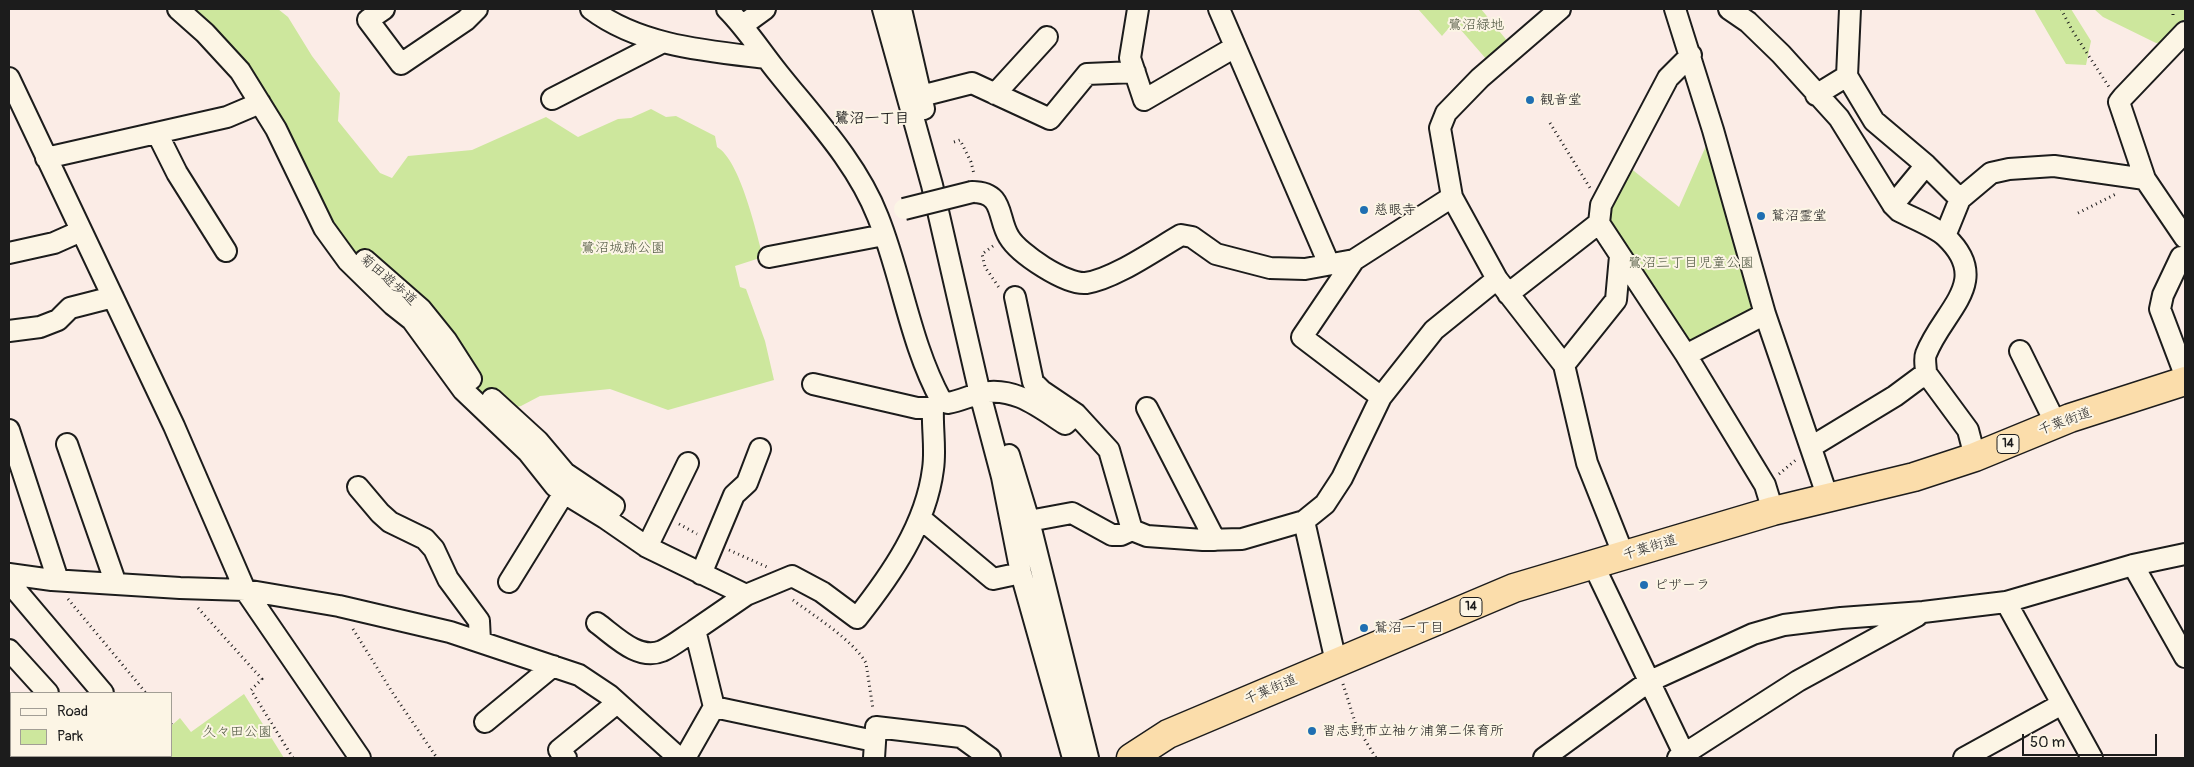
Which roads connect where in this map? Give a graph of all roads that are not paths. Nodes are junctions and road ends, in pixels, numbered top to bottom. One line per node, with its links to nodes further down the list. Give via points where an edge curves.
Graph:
1 (178, 9): 30 (street, via 240,71)
2 (197, 9): 78 (street, 菊田遊歩道, via 251,64 285,123 338,230 355,251 421,309 474,382 538,441 565,474 614,506)
3 (384, 9): 4 (street, via 368,20 401,64)
4 (477, 9)
5 (591, 9): 19 (street, via 604,19)
6 (727, 9): 16 (street)
7 (765, 9): 16 (street)
8 (883, 9): 62 (street)
9 (901, 9): 28 (street)
10 (1138, 9): 23 (street, via 1130,58)
11 (1219, 9): 20 (street)
12 (1560, 9): 35 (street, via 1480,78 1446,113 1440,128)
13 (1678, 9): 21 (street)
14 (1729, 9): 27 (street, via 1748,22 1781,54)
15 (1850, 9): 24 (street)
16 (743, 25): 22 (street)
17 (2182, 30): 34 (street, via 2157,63 2119,102)
18 (1047, 37): 26 (street)
19 (663, 42): 22 (street); 29 (street)
20 (1234, 47): 23 (street, via 1144,100); 49 (street)
21 (1691, 55): 38 (street, via 1668,78); 53 (street)
22 (766, 58): 39 (street, via 856,171)
23 (1135, 72): 26 (street, via 1087,74 1050,118)
24 (1846, 76): 27 (street); 33 (street, via 1874,121)
25 (9, 78): 32 (street)
26 (996, 94): 28 (street, via 972,83)
27 (1816, 95): 37 (street, via 1839,118)
28 (921, 96): 62 (street)
29 (552, 99)
30 (260, 103): 31 (street, via 227,117); 75 (street, via 324,228 348,261 412,320 463,390 528,452)
31 (157, 133): 32 (street); 43 (street, via 177,173)
32 (46, 158): 40 (street)
33 (1926, 165): 36 (street); 37 (street)
34 (2145, 179): 36 (street, via 2054,166 2010,169 1991,173); 44 (street)
35 (1452, 197): 48 (street); 50 (street)
36 (1960, 199): 42 (street)
37 (1893, 205): 42 (street)
38 (1600, 214): 46 (street); 50 (street)
39 (878, 216): 41 (street); 49 (street, bridge, via 974,187 1000,209 1008,235 1026,254 1048,270 1071,281 1084,283 1104,278 1181,235 1192,237 1216,254 1270,268 1305,269)
40 (81, 231): 45 (street, via 54,243); 51 (street)
41 (884, 234): 47 (street); 64 (street)
42 (1945, 236): 58 (street, via 1962,258 1967,278 1926,356)
43 (226, 251)
44 (2184, 252): 59 (street, via 2163,295 2160,309)
45 (9, 253)
46 (1620, 256): 56 (street); 57 (street, via 1616,300)
47 (768, 257)
48 (1354, 260): 49 (street); 63 (street, via 1302,337)
49 (1329, 264)
50 (1502, 287): 57 (street); 63 (street, via 1434,330)
51 (113, 297): 54 (street, via 70,308 58,320 40,327); 96 (street, via 174,426)
52 (1015, 297): 66 (street, via 1033,382 1042,392)
53 (1765, 314): 56 (street); 70 (street)
54 (9, 332)
55 (2020, 351): 67 (street)
56 (1686, 355): 77 (street, via 1765,485)
57 (1564, 366): 86 (street, via 1587,463)
58 (1926, 373): 70 (street, via 1895,396); 72 (street, via 1968,430)
59 (2185, 375)
60 (2185, 382): 67 (highway, 千葉街道 / 14)
61 (813, 384): 64 (street, via 917,408)
62 (985, 393): 64 (street); 66 (street, via 1002,391 1026,398 1065,424); 80 (street); 89 (street)
63 (1381, 397): 81 (street, via 1342,478 1325,504)
64 (937, 404): 79 (street, via 933,469)
65 (1147, 408): 83 (street)
66 (1076, 414): 82 (street, via 1108,450)
67 (2056, 424): 72 (highway, 千葉街道 / 14)
68 (9, 430): 92 (street)
69 (67, 444): 95 (street)
70 (1811, 447): 76 (street)
71 (760, 449): 91 (street, via 747,483 734,494)
72 (1976, 457): 76 (highway, 千葉街道 / 14, via 1914,477)
73 (688, 464): 84 (street)
74 (358, 486): 102 (street, via 390,522 425,539 434,549 448,579 479,621)
75 (564, 493): 78 (street); 94 (street)
76 (1828, 498): 77 (highway, 千葉街道 / 14)
77 (1773, 511): 86 (highway, 千葉街道 / 14)
78 (605, 518): 84 (street)
79 (920, 518): 89 (street, via 993,579); 97 (street, via 888,578 858,618 822,592 792,576)
80 (1029, 521): 82 (street, via 1072,513 1112,535); 122 (street)
81 (1304, 521): 83 (street, via 1255,537); 105 (street)
82 (1132, 530): 83 (street, via 1146,536)
83 (1214, 540)
84 (647, 547): 91 (street)
85 (2185, 554): 88 (street)
86 (1624, 556): 87 (highway, 千葉街道 / 14)
87 (1594, 564): 105 (highway, 千葉街道 / 14, via 1514,588); 107 (street)
88 (2133, 565): 98 (street); 104 (street)
89 (1021, 573): 121 (street)
90 (9, 574): 92 (street)
91 (701, 574): 97 (street)
92 (55, 580): 95 (street)
93 (9, 582): 109 (street)
94 (509, 582)
95 (116, 584): 96 (street)
96 (245, 590): 102 (street, via 339,606); 116 (street)
97 (746, 595): 101 (street)
98 (2006, 602): 99 (street); 111 (street)
99 (1923, 612): 107 (street, via 1784,625 1752,634); 115 (street, via 1798,681)
100 (596, 623): 101 (street, via 638,652 647,653 661,651)
101 (695, 630): 112 (street)
102 (480, 642): 106 (street)
103 (9, 650): 108 (street)
104 (2185, 658)
105 (1336, 662): 123 (highway, 千葉街道 / 14, via 1168,734)
106 (553, 666): 110 (street, via 579,675); 113 (street)
107 (1648, 682): 115 (street); 124 (street)
108 (47, 692)
109 (102, 692)
110 (617, 703): 117 (street, via 559,750); 118 (street)
111 (2062, 704): 125 (street); 126 (street)
112 (714, 707): 114 (street); 119 (street)
113 (485, 722)
114 (875, 742): 120 (street, via 961,737)
115 (1682, 757)
116 (360, 758)
117 (566, 758)
118 (679, 758)
119 (685, 758)
120 (990, 758)
121 (1073, 758)
122 (1088, 758)
123 (1131, 758)
124 (1544, 758)
125 (1964, 758)
126 (2092, 758)

